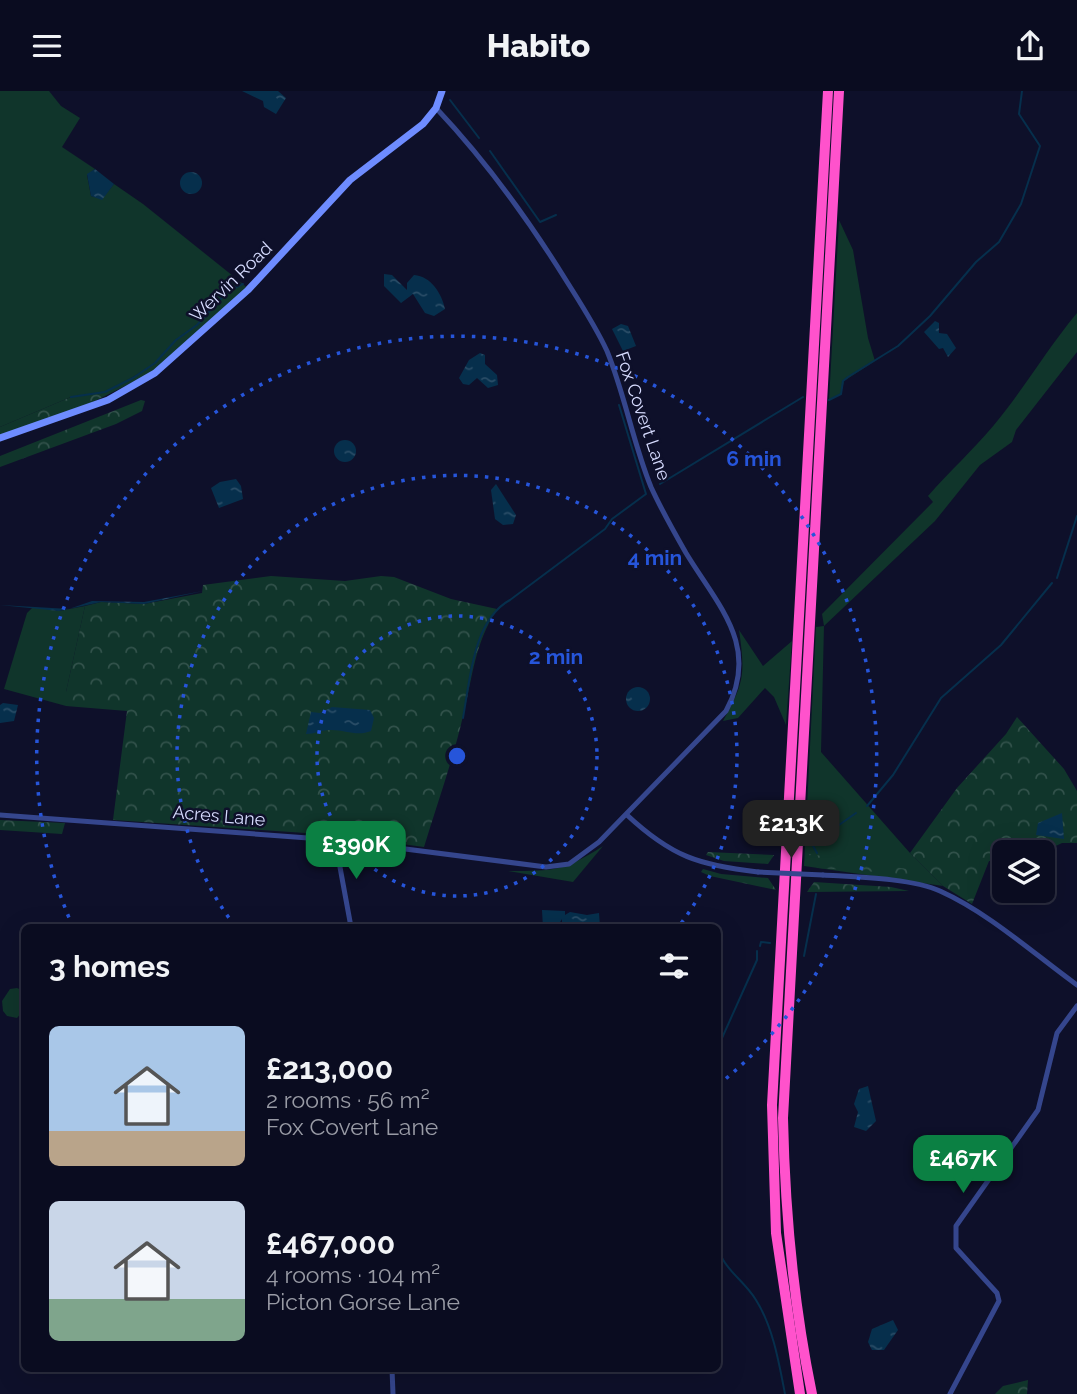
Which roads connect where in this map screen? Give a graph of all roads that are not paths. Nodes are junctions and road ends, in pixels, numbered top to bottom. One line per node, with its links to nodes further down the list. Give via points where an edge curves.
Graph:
1 (442, 91): 4 (street, Wervin Road)
2 (828, 91): 14 (highway, via 772,1105 776,1233)
3 (839, 91): 15 (highway, via 783,1118 794,1299)
4 (436, 108): 5 (street, Wervin Road, via 423,124 350,180 248,290 155,373 108,400); 7 (street, Fox Covert Lane, via 524,213 595,328 626,404 651,486 737,638 736,692 726,711)
5 (0, 438)
6 (0, 815): 8 (street, Acres Lane)
7 (627, 815): 8 (street, Acres Lane, via 569,863 546,867); 10 (street, bridge, via 677,854 719,867 884,879 939,890)
8 (335, 840): 9 (street)
9 (350, 924)
10 (1077, 985)
11 (1077, 1006): 16 (street, via 1057,1033 1038,1110 956,1226 956,1248 999,1300)
12 (392, 1372): 13 (street)
13 (393, 1394)
14 (800, 1394)
15 (813, 1394)
16 (950, 1394)

